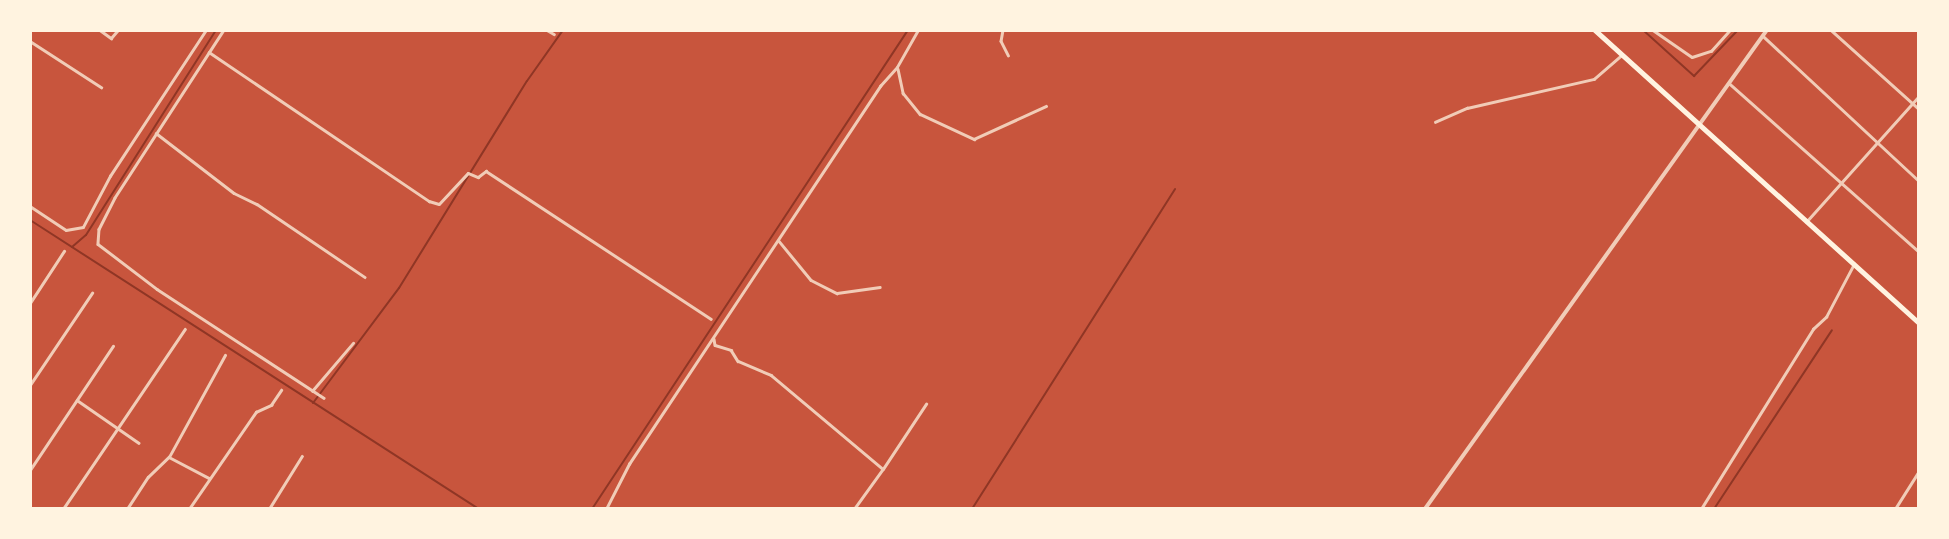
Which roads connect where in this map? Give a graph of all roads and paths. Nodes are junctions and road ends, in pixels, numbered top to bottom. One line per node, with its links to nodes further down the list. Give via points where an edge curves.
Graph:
1 (100, 30): 2 (street, via 111,38)
2 (118, 30)
3 (206, 30): 32 (street, via 110,176 83,227 66,230)
4 (224, 30): 16 (street)
5 (547, 30): 13 (street)
6 (918, 30): 19 (street)
7 (1003, 30): 17 (street, via 1001,41)
8 (1595, 30): 18 (main road)
9 (1653, 30): 10 (street, via 1692,58 1717,46)
10 (1730, 30)
11 (1767, 30): 14 (street)
12 (1831, 30): 23 (street)
13 (554, 34)
14 (1763, 36): 20 (street); 29 (street)
15 (30, 41): 21 (street)
16 (209, 52): 28 (street); 42 (street, via 429,201 439,204 468,173 478,177 486,171)
17 (1007, 55)
18 (1622, 55): 26 (street, via 1594,79 1466,108); 27 (main road)
19 (897, 67): 24 (street, via 903,93 920,114 969,138 1003,129); 34 (street)
20 (1730, 84): 27 (street); 31 (street)
21 (101, 87)
22 (1919, 96): 23 (street)
23 (1913, 103): 25 (street); 29 (street)
24 (1046, 106)
25 (1919, 109)
26 (1435, 122)
27 (1700, 128): 33 (main road); 69 (street)
28 (156, 133): 38 (street, via 234,193); 51 (street, via 115,198 99,229 98,244)
29 (1878, 143): 30 (street); 31 (street)
30 (1919, 181)
31 (1844, 182): 33 (street); 36 (street)
32 (30, 206)
33 (1806, 222): 37 (main road)
34 (779, 242): 39 (street, via 811,280 837,293); 45 (street)
35 (64, 251): 41 (street)
36 (1919, 252)
37 (1854, 264): 43 (main road); 70 (street, via 1826,317 1813,329)
38 (365, 277)
39 (880, 287)
40 (92, 293): 49 (street)
41 (30, 303)
42 (711, 319)
43 (1919, 323)
44 (184, 329): 55 (street)
45 (714, 337): 59 (street, via 715,345 771,375); 67 (street, via 629,464)
46 (353, 343): 51 (street)
47 (113, 346): 53 (street)
48 (225, 355): 58 (street)
49 (30, 385)
50 (281, 390): 62 (street, via 271,405 256,412)
51 (314, 392): 52 (street)
52 (324, 398)
53 (77, 400): 55 (street); 60 (street)
54 (926, 404): 59 (street)
55 (121, 430): 56 (street); 63 (street)
56 (139, 443)
57 (302, 456): 66 (street)
58 (169, 457): 62 (street); 64 (street, via 148,477)
59 (883, 469): 68 (street)
60 (30, 470)
61 (1919, 471): 71 (street)
62 (211, 479): 65 (street)
63 (64, 509)
64 (127, 509)
65 (189, 509)
66 (269, 509)
67 (606, 509)
68 (854, 509)
69 (1425, 509)
70 (1701, 509)
71 (1895, 509)

